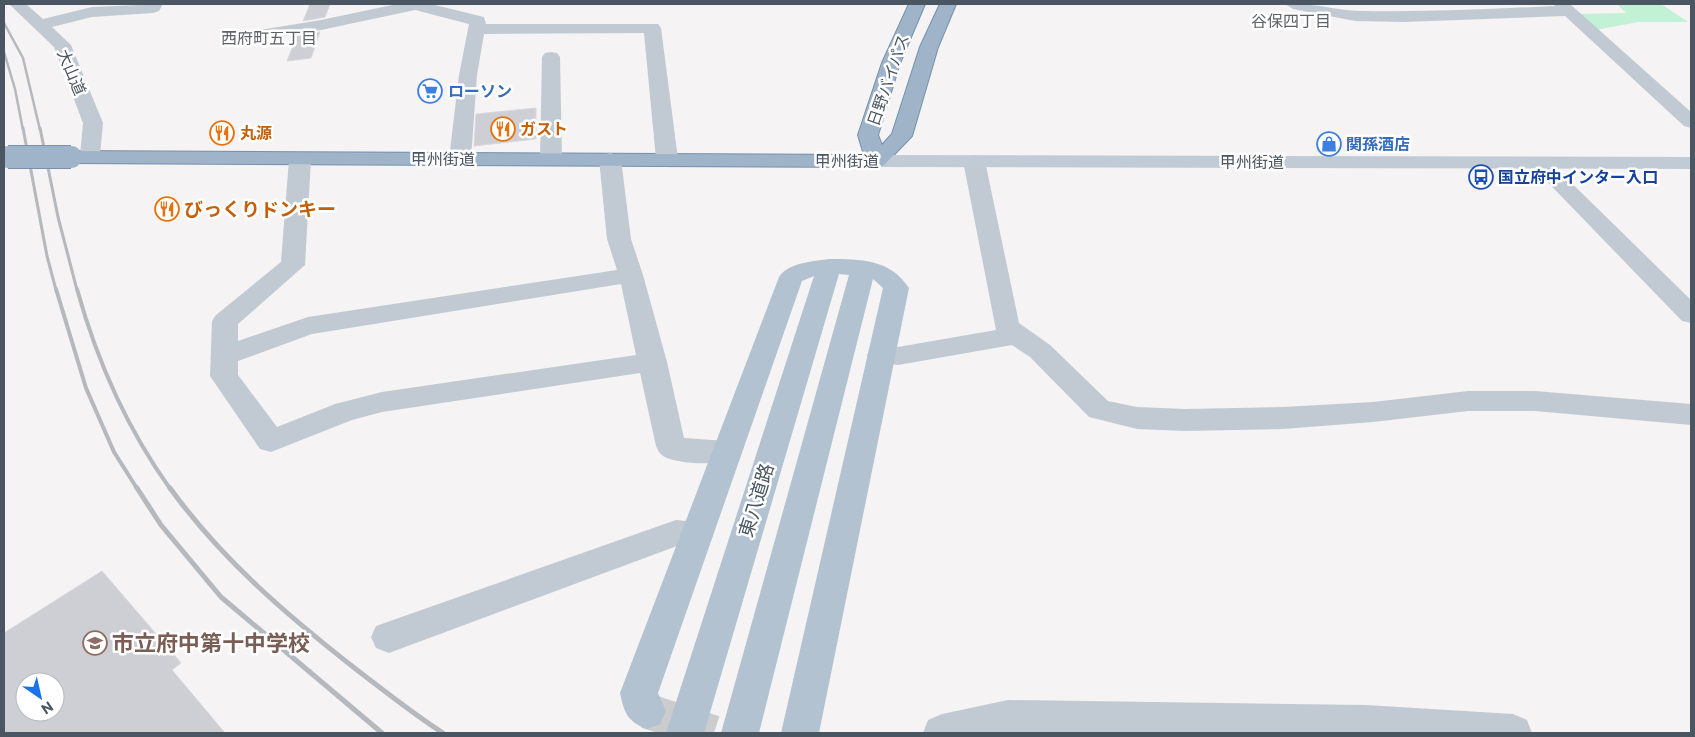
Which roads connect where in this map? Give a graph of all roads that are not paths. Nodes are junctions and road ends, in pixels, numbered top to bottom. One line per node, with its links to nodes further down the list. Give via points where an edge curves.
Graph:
1 (17, 4): 8 (street, 大山道)
2 (155, 4): 8 (street, via 153,8 92,12)
3 (413, 4): 9 (street, via 478,21); 10 (street)
4 (918, 4): 20 (highway, 日野バイパス, via 891,62 868,135)
5 (948, 4): 20 (highway, 日野バイパス, via 929,47 902,136)
6 (1294, 4): 7 (street, via 1355,16 1404,18)
7 (1564, 7): 12 (street)
8 (39, 25): 14 (street, 大山道, via 62,45 93,124)
9 (476, 29): 16 (street); 19 (street, via 652,28)
10 (254, 36)
11 (551, 57): 17 (street)
12 (1691, 122)
13 (6, 157): 14 (highway, 甲州街道, bridge)
14 (80, 157): 15 (highway, 甲州街道)
15 (300, 159): 16 (highway, 甲州街道); 29 (street, via 293,265 225,321)
16 (460, 159): 17 (highway, 甲州街道)
17 (551, 159): 18 (highway, 甲州街道)
18 (610, 159): 19 (highway, 甲州街道); 26 (street, via 620,239)
19 (667, 159): 20 (highway, 甲州街道)
20 (877, 161): 21 (main road, 甲州街道)
21 (974, 161): 22 (main road, 甲州街道); 28 (street, via 1008,326)
22 (1540, 163): 23 (main road, 甲州街道); 27 (street)
23 (1691, 163)
24 (829, 267): 25 (main road); 33 (main road, via 799,271 791,277); 37 (main road, 東八道路)
25 (863, 269): 30 (main road, via 891,279 896,288); 38 (main road)
26 (631, 275): 29 (street, via 308,326); 31 (street)
27 (1691, 315)
28 (1017, 336): 30 (street, via 898,356); 32 (street, via 1040,351 1099,410 1137,418 1283,418 1468,401 1535,401)
29 (226, 355): 31 (street, via 224,376 271,441 345,411 382,402)
30 (881, 355): 39 (main road)
31 (653, 362): 33 (street, via 671,446)
32 (1691, 414)
33 (727, 452): 34 (main road)
34 (697, 535): 35 (street, via 676,533); 36 (main road, via 639,694)
35 (389, 637)
36 (646, 711)
37 (685, 733)
38 (740, 733)
39 (800, 733)
40 (942, 733): 41 (street, via 1008,718 1366,724)
41 (1513, 733)

